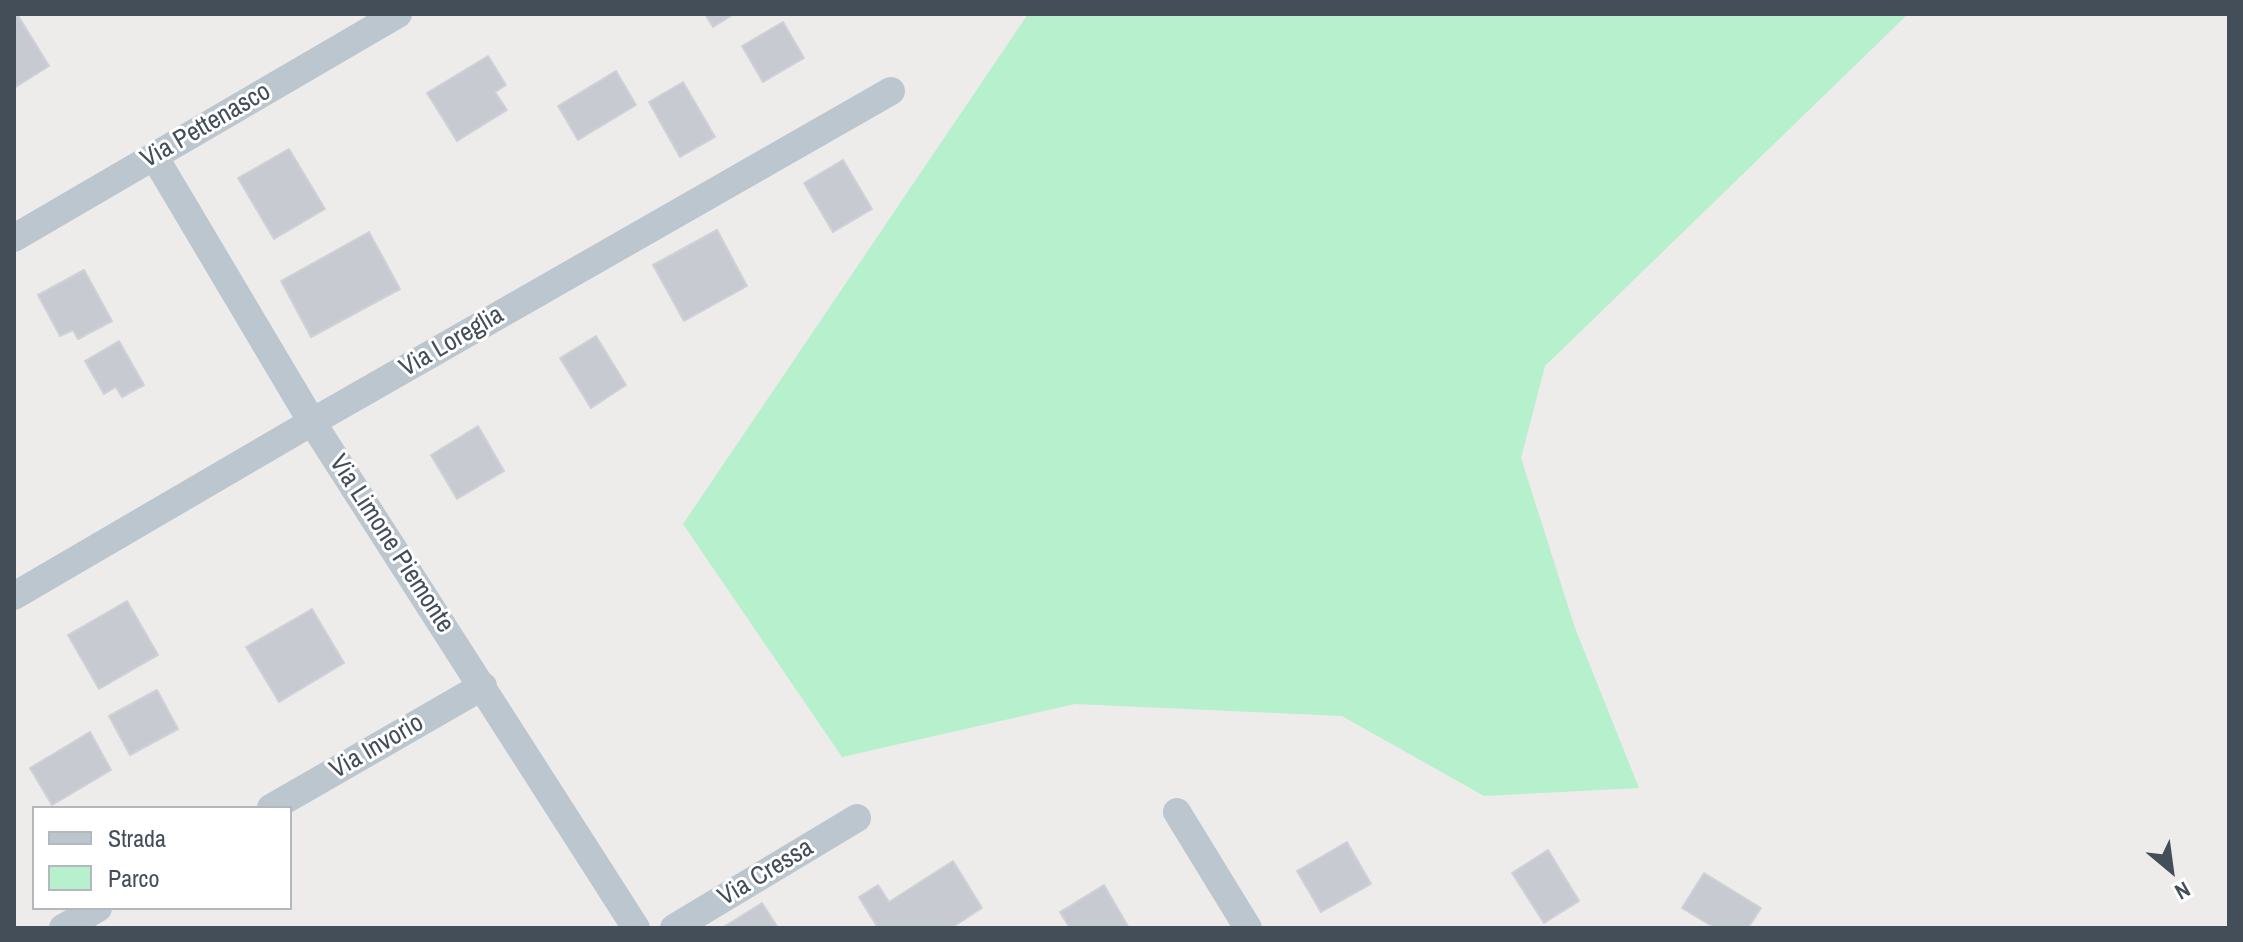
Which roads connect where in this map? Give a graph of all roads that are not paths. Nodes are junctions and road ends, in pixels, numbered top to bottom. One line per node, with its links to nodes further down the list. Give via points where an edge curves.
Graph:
1 (398, 14): 3 (street, Via Pettenasco)
2 (891, 91): 5 (street, Via Loreglia)
3 (154, 156): 4 (street, Via Pettenasco); 5 (street, Via Limone Piemonte)
4 (14, 238)
5 (312, 422): 6 (street, Via Loreglia); 7 (street, Via Limone Piemonte)
6 (14, 596)
7 (483, 686): 8 (street, Via Invorio); 13 (street, Via Limone Piemonte)
8 (274, 806)
9 (1177, 812): 15 (street)
10 (857, 818): 14 (street, Via Cressa)
11 (94, 910): 12 (street)
12 (63, 928)
13 (636, 928)
14 (674, 928)
15 (1248, 928)

